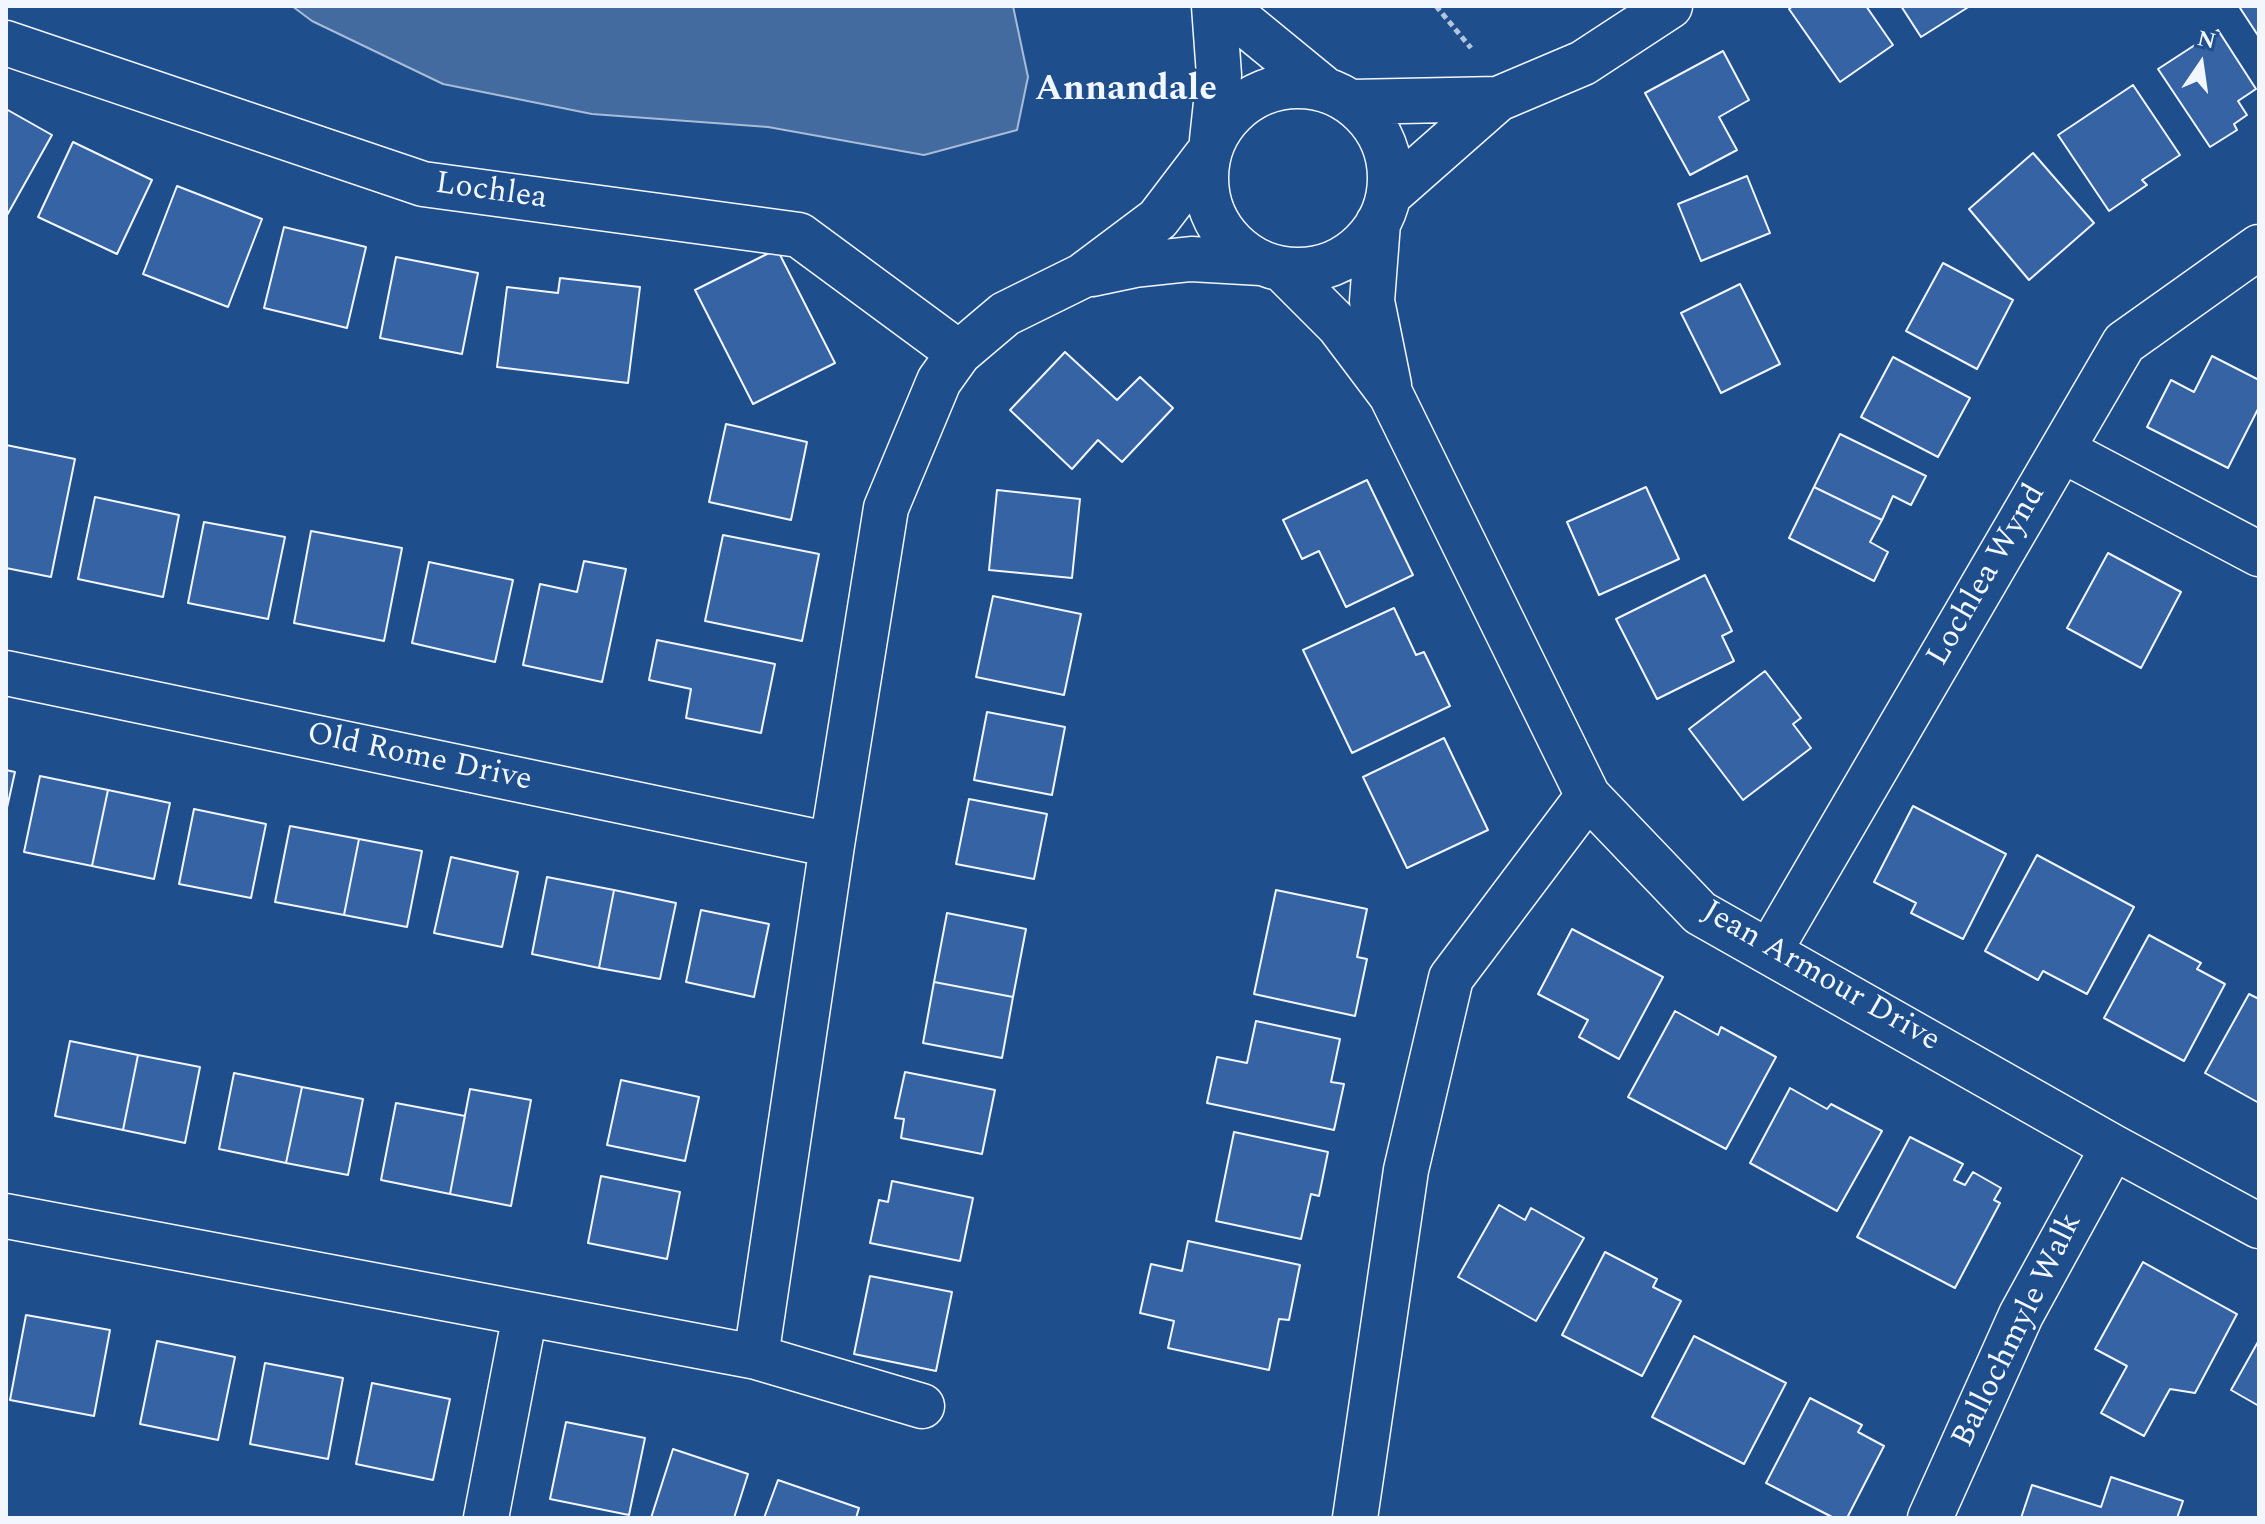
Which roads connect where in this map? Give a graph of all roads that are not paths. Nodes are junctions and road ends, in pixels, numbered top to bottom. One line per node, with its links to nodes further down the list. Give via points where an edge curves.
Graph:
1 (1214, 6): 7 (street, via 1219,75)
2 (1223, 6): 5 (street)
3 (1644, 13): 6 (street, via 1583,63)
4 (6, 43): 12 (street, Lochlea, via 423,184 799,235)
5 (1337, 95): 6 (street); 7 (street, via 1290,84 1268,89 1239,105); 8 (street, via 1367,115 1384,143 1390,170)
6 (1498, 99): 8 (street)
7 (1209, 148): 10 (street, via 1205,189 1210,211 1226,238); 11 (street, via 1158,219)
8 (1383, 209): 10 (street, via 1353,253 1315,270); 13 (street, Jean Armour Drive, via 1372,301)
9 (2259, 247): 14 (street, Lochlea Wynd, via 2124,343)
10 (1272, 267): 11 (street, via 1191,259); 13 (street, Jean Armour Drive, via 1339,326)
11 (1082, 276): 12 (street, via 1005,314)
12 (959, 353): 18 (street, via 939,381 886,508)
13 (1391, 395): 17 (street, Jean Armour Drive)
14 (2062, 450): 15 (street); 19 (street, Lochlea Wynd)
15 (2259, 554)
16 (6, 673): 18 (street, Old Rome Drive)
17 (1588, 796): 19 (street, Jean Armour Drive, via 1700,913); 27 (street, via 1451,978 1406,1170)
18 (832, 845): 24 (street)
19 (1769, 952): 20 (street, Jean Armour Drive)
20 (2113, 1147): 22 (street, Jean Armour Drive); 28 (street, Ballochmyle Walk, via 2021,1315)
21 (6, 1216): 23 (street)
22 (2259, 1226)
23 (525, 1314): 24 (street); 26 (street)
24 (756, 1357): 25 (street)
25 (922, 1406)
26 (486, 1518)
27 (1355, 1518)
28 (1930, 1518)

